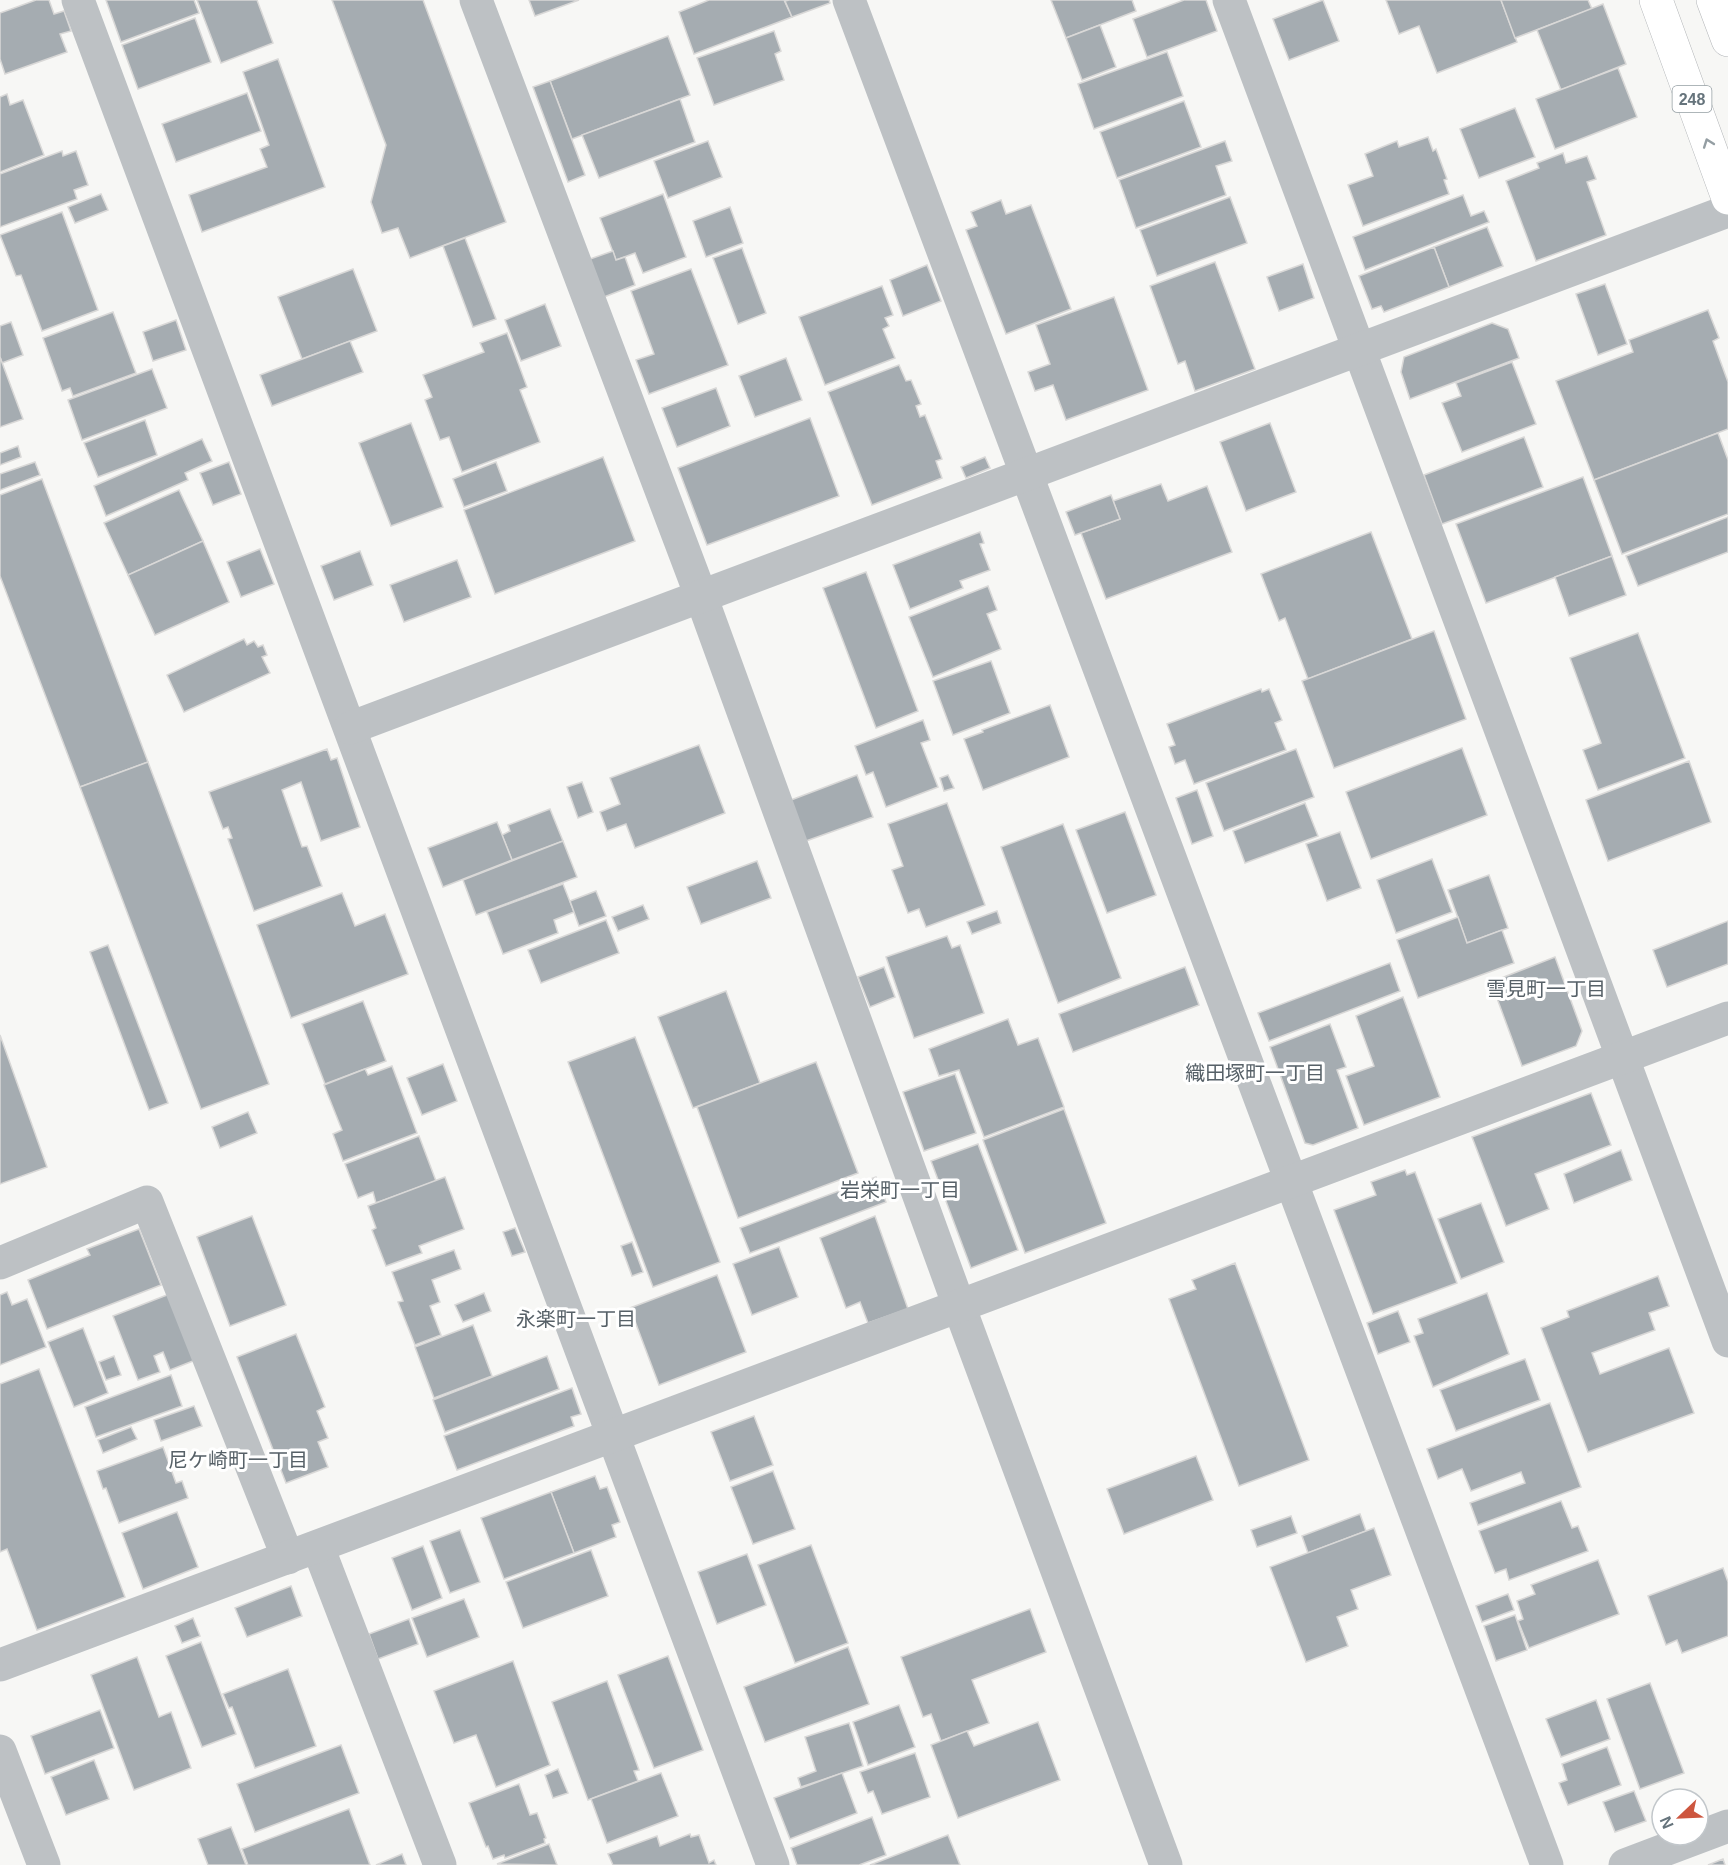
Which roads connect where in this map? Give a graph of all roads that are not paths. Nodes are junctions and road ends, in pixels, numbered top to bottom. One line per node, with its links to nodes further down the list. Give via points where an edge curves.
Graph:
1 (78, 0): 13 (street)
2 (476, 0): 12 (street)
3 (849, 0): 11 (street)
4 (1229, 0): 10 (street)
5 (1656, 0): 8 (highway, 248, one-way to 5)
6 (1713, 0): 7 (highway)
7 (1728, 40)
8 (1728, 198)
9 (1728, 211): 10 (street)
10 (1359, 350): 11 (street); 15 (street)
11 (1026, 474): 12 (street); 16 (street)
12 (701, 596): 13 (street); 18 (street)
13 (350, 728): 20 (street)
14 (1728, 1018): 15 (street)
15 (1622, 1058): 16 (street); 19 (street)
16 (1292, 1182): 18 (street); 30 (street)
17 (0, 1263): 22 (street, via 147,1202)
18 (959, 1306): 20 (street); 29 (street)
19 (1728, 1341)
20 (614, 1436): 21 (street); 28 (street)
21 (318, 1547): 22 (street); 27 (street)
22 (288, 1558): 23 (street)
23 (0, 1665)
24 (0, 1751): 26 (street)
25 (1728, 1826): 31 (street)
26 (44, 1865)
27 (440, 1865)
28 (773, 1865)
29 (1166, 1865)
30 (1547, 1865)
31 (1625, 1865)

